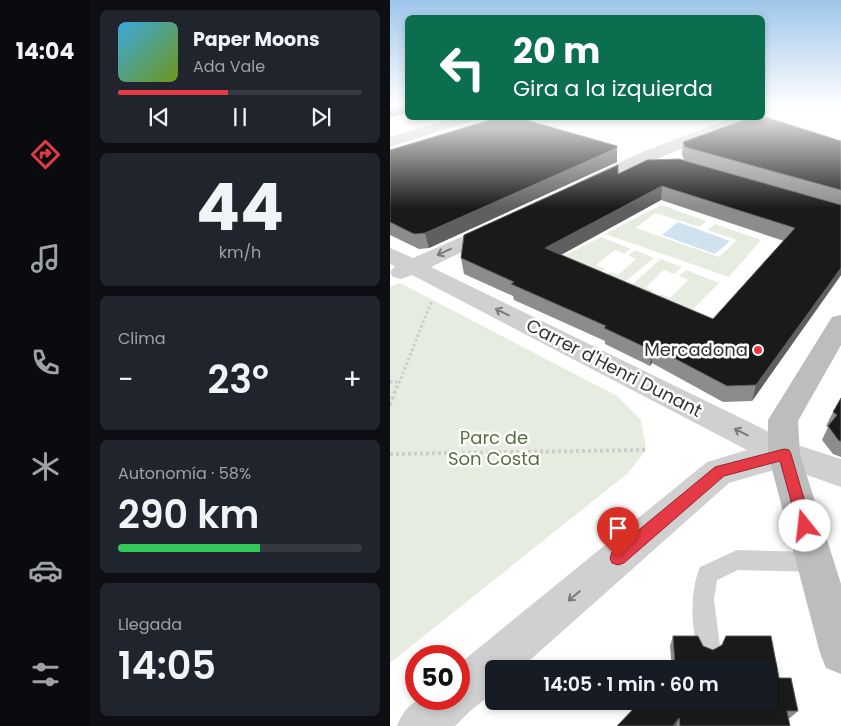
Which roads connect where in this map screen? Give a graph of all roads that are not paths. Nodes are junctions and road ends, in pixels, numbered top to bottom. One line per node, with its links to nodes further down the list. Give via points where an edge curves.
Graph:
1 (687, 141): 3 (street)
2 (618, 149): 3 (street)
3 (646, 157): 4 (street); 5 (street)
4 (674, 165)
5 (565, 195)
6 (511, 220): 7 (street, one-way to 7)
7 (398, 266): 9 (street, Carrer d'Henri Dunant, one-way to 7, via 439,280)
8 (841, 324): 9 (main road, via 784,420)
9 (784, 454): 10 (street, Carrer d'Henri Dunant); 11 (main road); 14 (street, one-way to 14, via 720,472)
10 (841, 473)
11 (815, 562): 12 (lane, via 737,560 707,574 702,600); 13 (main road)
12 (708, 646)
13 (841, 653)
14 (470, 684)
15 (439, 710): 16 (street)
16 (420, 726)

